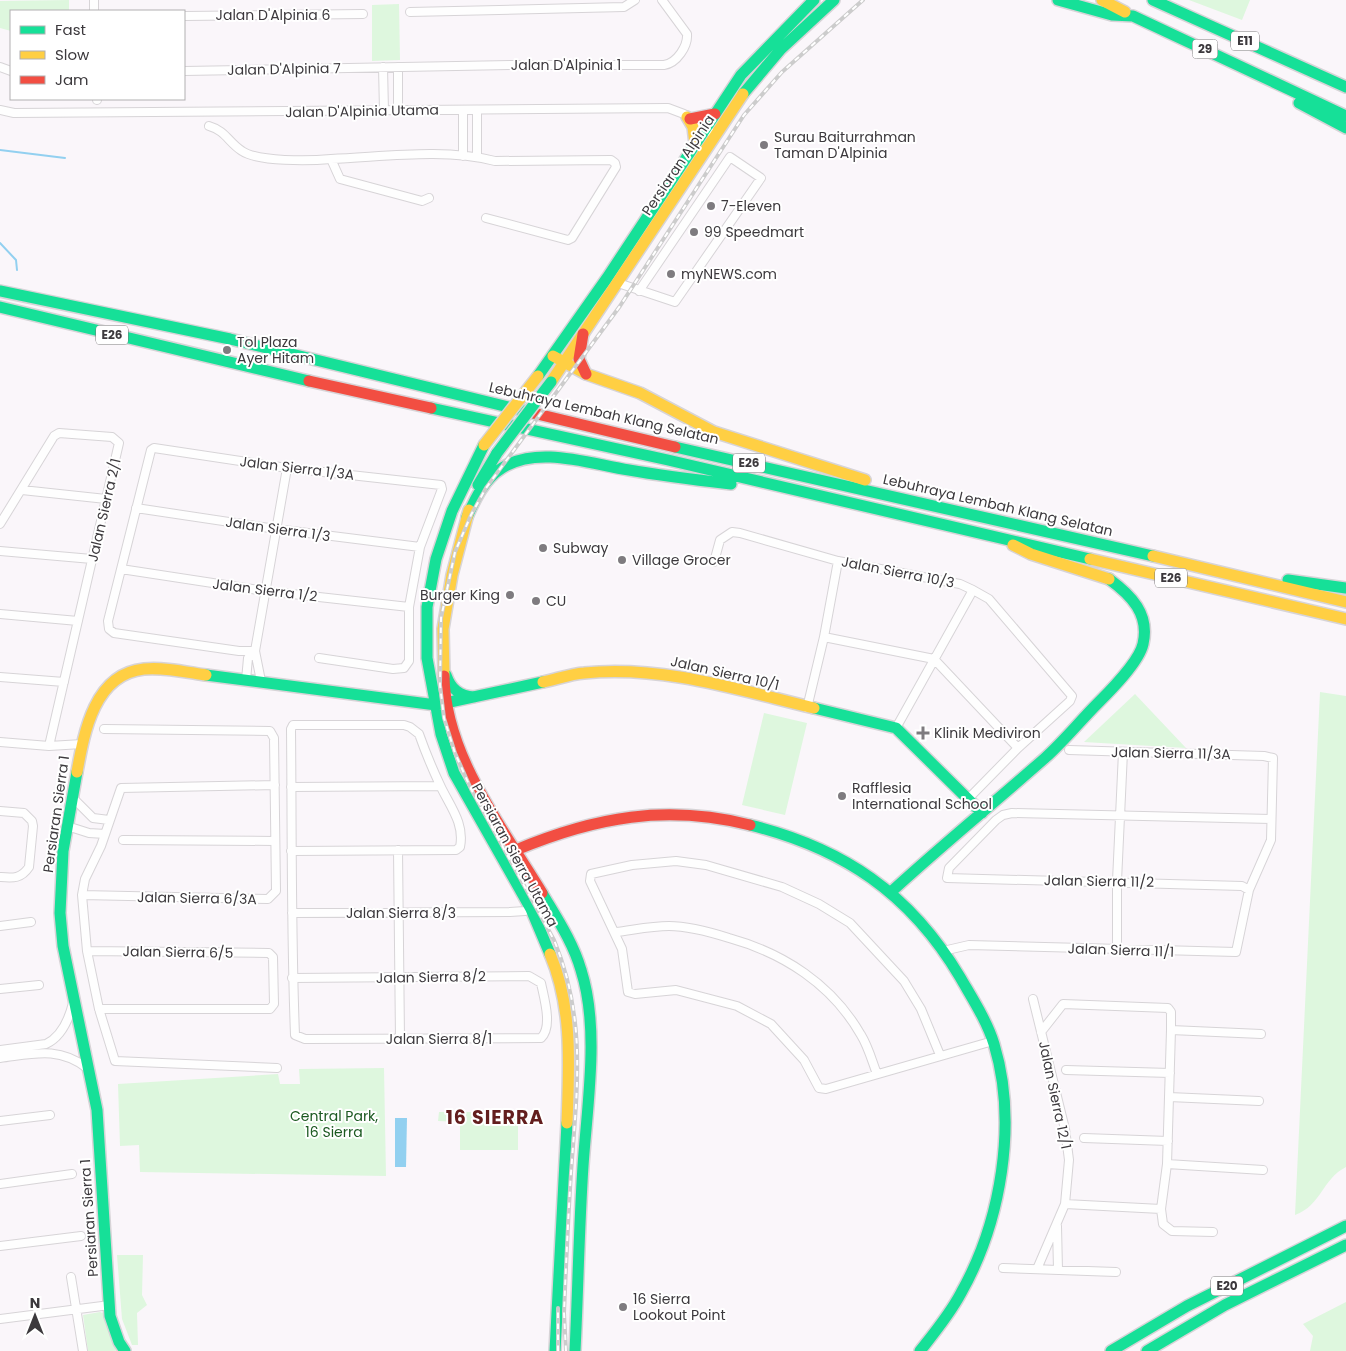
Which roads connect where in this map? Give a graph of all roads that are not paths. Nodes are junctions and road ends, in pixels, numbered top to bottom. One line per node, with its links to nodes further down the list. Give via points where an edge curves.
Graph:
1 (635, 0): 8 (street, via 624,7)
2 (662, 0): 16 (street, Jalan D'Alpinia 1, via 687,34 687,45 669,64)
3 (814, 0): 12 (main road, Persiaran Alpinia)
4 (834, 0): 13 (main road, Persiaran Alpinia)
5 (1058, 0): 11 (main road)
6 (1102, 0): 11 (main road)
7 (1153, 0): 18 (main road, E11)
8 (410, 12)
9 (363, 14): 10 (street, Jalan D'Alpinia 6)
10 (185, 16)
11 (1133, 16): 14 (main road, 29)
12 (772, 40): 13 (main road); 26 (main road, Persiaran Alpinia)
13 (782, 49): 32 (main road, Persiaran Alpinia, via 751,82)
14 (1231, 62): 27 (main road, 29); 30 (main road)
15 (384, 67): 16 (street, Jalan D'Alpinia 1); 17 (street, Jalan D'Alpinia 7); 19 (street)
16 (398, 67): 20 (street)
17 (185, 71)
18 (1342, 85)
19 (384, 95): 20 (street); 24 (street)
20 (398, 95): 25 (street)
21 (0, 110): 24 (street, Jalan D'Alpinia Utama, via 14,113)
22 (463, 110): 23 (street, Jalan D'Alpinia Utama); 25 (street, Jalan D'Alpinia Utama); 34 (street)
23 (476, 110): 28 (street, Jalan D'Alpinia Utama, via 668,108); 35 (street)
24 (384, 111): 25 (street, Jalan D'Alpinia Utama)
25 (398, 111)
26 (715, 114): 28 (main road); 31 (main road, Persiaran Alpinia)
27 (1346, 116)
28 (689, 118): 31 (street, Jalan D'Alpinia Utama); 33 (main road)
29 (209, 126): 36 (street, via 221,130 249,154 307,161)
30 (1346, 128)
31 (705, 129): 32 (street, Jalan D'Alpinia Utama); 33 (main road, Persiaran Alpinia)
32 (716, 136): 39 (main road, Persiaran Alpinia)
33 (695, 144): 44 (main road, Persiaran Alpinia)
34 (463, 156): 35 (street); 36 (street)
35 (476, 156): 38 (street, via 495,161 612,160 616,167 568,240)
36 (331, 159): 37 (street, via 340,179 422,201)
37 (429, 198)
38 (486, 218)
39 (618, 283): 41 (street); 43 (main road, Persiaran Alpinia)
40 (0, 291): 57 (main road, Lebuhraya Lembah Klang Selatan / E26, via 230,339 631,437)
41 (640, 292): 41 (street, via 730,157 761,178 675,302)
42 (0, 307): 51 (main road, E26, via 224,362 668,460)
43 (583, 334): 45 (main road, Persiaran Alpinia); 46 (main road, via 578,359)
44 (553, 356): 45 (main road); 47 (main road, Persiaran Alpinia)
45 (566, 362): 46 (main road); 48 (main road, Persiaran Alpinia)
46 (586, 374): 57 (main road, via 640,393 714,432 749,444)
47 (538, 376): 85 (main road, Persiaran Sierra Utama, bridge, via 484,445 457,496 441,543 426,631)
48 (551, 382): 54 (main road, Persiaran Sierra Utama, bridge, via 497,453 477,486)
49 (287, 468): 53 (street, Jalan Sierra 1/3A, via 154,448); 56 (street); 59 (street, Jalan Sierra 1/3A, via 441,486)
50 (22, 490): 52 (street); 52 (street, Jalan Sierra 2/1, via 58,433 112,437 119,443); 55 (street, Jalan Sierra 2/1)
51 (788, 490): 54 (main road, via 693,480 555,458 524,460 507,465 493,476 481,489); 58 (main road, E26)
52 (106, 499): 61 (street, Jalan Sierra 2/1)
53 (136, 508): 56 (street, Jalan Sierra 1/3); 64 (street)
54 (467, 517): 80 (main road, Persiaran Sierra Utama, via 445,613)
55 (0, 524)
56 (276, 529): 59 (street, Jalan Sierra 1/3); 68 (street)
57 (1050, 532): 65 (main road, Lebuhraya Lembah Klang Selatan / E26)
58 (995, 537): 71 (main road, E26); 105 (main road, via 1031,554 1107,578 1126,591 1141,611 1144,629 1143,646 1122,677 1046,757)
59 (420, 547): 70 (street)
60 (0, 551): 61 (street)
61 (92, 560): 74 (street, Jalan Sierra 2/1)
62 (838, 561): 63 (street, Jalan Sierra 10/3, via 732,532 720,540); 67 (street, Jalan Sierra 10/3, via 960,584); 76 (street)
63 (714, 562)
64 (121, 570): 68 (street, Jalan Sierra 1/2); 77 (street, via 108,621 109,629 114,633)
65 (1254, 581): 66 (main road, via 1283,579); 69 (main road, Lebuhraya Lembah Klang Selatan / E26)
66 (1346, 588)
67 (973, 590): 79 (street); 95 (street, Jalan Sierra 10/3, via 989,599 1072,696)
68 (265, 591): 70 (street, Jalan Sierra 1/2); 77 (street)
69 (1346, 602)
70 (409, 607): 78 (street, via 409,661 404,668)
71 (1309, 610): 73 (main road, E26); 75 (main road, via 1322,622)
72 (0, 614): 74 (street)
73 (1346, 619)
74 (78, 621): 84 (street, Jalan Sierra 2/1)
75 (1346, 629)
76 (824, 637): 79 (street); 89 (street)
77 (255, 651): 82 (street, via 248,658); 83 (street)
78 (319, 658)
79 (934, 659): 90 (street); 95 (street)
80 (443, 666): 86 (main road, via 453,689 461,695); 88 (main road, Persiaran Sierra Utama)
81 (0, 676): 84 (street)
82 (246, 680): 83 (main road, Persiaran Sierra 1); 93 (main road, Persiaran Sierra 1, via 143,669 124,675 109,686 90,712)
83 (261, 681): 87 (main road, Persiaran Sierra 1)
84 (64, 682): 94 (street, Jalan Sierra 2/1)
85 (432, 685): 87 (main road); 88 (main road, Persiaran Sierra Utama)
86 (478, 697): 88 (main road, Jalan Sierra 10/1); 89 (main road, Jalan Sierra 10/1, via 583,673 621,671 682,676)
87 (414, 700): 88 (main road, Persiaran Sierra 1)
88 (441, 704): 114 (main road, Persiaran Sierra Utama, via 461,755); 116 (main road, Persiaran Sierra Utama, via 449,762)
89 (807, 708): 90 (main road, Jalan Sierra 10/1)
90 (896, 728): 103 (main road)
91 (104, 729): 99 (street, Jalan Sierra 6/3A, via 270,730 274,738)
92 (0, 742): 94 (street)
93 (82, 744): 94 (street); 102 (main road, Persiaran Sierra 1)
94 (49, 746)
95 (1018, 748): 103 (street)
96 (1069, 750): 97 (street, Jalan Sierra 11/3A)
97 (1123, 752): 98 (street, Jalan Sierra 11/3A); 106 (street)
98 (1273, 758): 107 (street, Jalan Sierra 11/1)
99 (275, 784): 108 (street, via 126,787 119,792); 112 (street, Jalan Sierra 6/3A)
100 (440, 786): 101 (street); 101 (street, via 418,734 410,727 297,725 291,729); 113 (street, via 456,814 461,830 460,847 456,850)
101 (291, 788): 115 (street)
102 (72, 797): 108 (street, via 93,818); 109 (main road, Persiaran Sierra 1)
103 (967, 800): 105 (main road)
104 (0, 811): 117 (street, via 24,813 32,821 29,867 20,877)
105 (982, 812): 120 (main road)
106 (1120, 816): 107 (street); 118 (street); 118 (street, Jalan Sierra 11/2, via 1003,815 949,868 948,878)
107 (1271, 819): 119 (street, Jalan Sierra 11/1, via 1268,850)
108 (109, 820): 110 (street)
109 (67, 826): 110 (street); 137 (main road, Persiaran Sierra 1, via 60,914)
110 (105, 834): 121 (street, via 85,879)
111 (123, 840): 112 (street)
112 (275, 841): 121 (street, Jalan Sierra 6/3A, via 276,891 268,899)
113 (398, 850): 115 (street); 124 (street)
114 (516, 850): 116 (street); 120 (main road, via 589,822 639,814 713,816 775,831 826,850); 122 (main road, Persiaran Sierra Utama)
115 (291, 851): 125 (street)
116 (501, 857): 123 (main road, Persiaran Sierra Utama)
117 (0, 877)
118 (1117, 881): 119 (street, Jalan Sierra 11/2, via 1242,886); 129 (street)
119 (1249, 890): 129 (street, Jalan Sierra 11/1, via 1238,949 1233,953)
120 (892, 892): 131 (main road)
121 (82, 895): 130 (street)
122 (548, 904): 123 (street, Jalan Sierra 8/3); 189 (main road, Persiaran Sierra Utama, via 581,969 586,990 591,1054)
123 (531, 909): 124 (street, Jalan Sierra 8/3); 188 (main road, Persiaran Sierra Utama, via 555,966 569,1037)
124 (399, 913): 125 (street, Jalan Sierra 8/3); 133 (street)
125 (292, 914): 132 (street)
126 (31, 922): 127 (street)
127 (0, 926)
128 (616, 932): 152 (street, via 590,881 591,874 595,872 632,865 683,862 706,865 782,887 850,923 904,981 921,1009); 159 (street, via 669,926 704,931 757,946 786,960 812,977 849,1017 862,1036); 159 (street, via 622,949 627,989 631,994 676,990 737,1006 771,1024 804,1060 816,1086 822,1090)
129 (1117, 950): 131 (street, Jalan Sierra 11/1, via 969,945)
130 (87, 951): 139 (street); 139 (street, Jalan Sierra 6/5, via 269,953 272,956 274,1004 270,1009)
131 (943, 951): 146 (main road, via 960,976)
132 (292, 978): 133 (street, Jalan Sierra 8/2); 145 (street, Jalan Sierra 8/1, via 295,1035 305,1040)
133 (400, 978): 138 (street, Jalan Sierra 8/2, via 529,976 541,983); 145 (street)
134 (39, 985): 135 (street)
135 (0, 989)
136 (1033, 999): 143 (street, Jalan Sierra 12/1)
137 (73, 1003): 140 (main road, Persiaran Sierra 1); 141 (street)
138 (546, 1008): 145 (street, Jalan Sierra 8/1, via 546,1030 541,1038)
139 (99, 1009): 156 (street, via 113,1058 119,1063)
140 (78, 1026): 141 (street); 151 (main road, Persiaran Sierra 1)
141 (62, 1028): 147 (street)
142 (1171, 1030): 143 (street, via 1168,1008 1063,1004); 144 (street); 158 (street)
143 (1041, 1032): 170 (street, Jalan Sierra 12/1, via 1068,1143)
144 (1261, 1034)
145 (400, 1039)
146 (993, 1041): 152 (street); 190 (main road, via 1005,1128 995,1201 972,1275 941,1326)
147 (46, 1044): 149 (street); 150 (street)
148 (0, 1050): 149 (street)
149 (12, 1053): 150 (street); 154 (street)
150 (47, 1053): 153 (street)
151 (84, 1054): 153 (street); 155 (main road, Persiaran Sierra 1)
152 (940, 1055): 159 (street)
153 (68, 1056): 155 (street)
154 (0, 1058)
155 (87, 1068): 183 (main road, Persiaran Sierra 1, via 96,1110)
156 (277, 1068)
157 (1066, 1070): 158 (street)
158 (1170, 1072): 160 (street)
159 (877, 1074)
160 (1169, 1097): 161 (street); 165 (street)
161 (1259, 1101)
162 (50, 1114): 163 (street)
163 (0, 1121)
164 (1084, 1138): 165 (street)
165 (1168, 1141): 166 (street)
166 (1167, 1164): 167 (street); 171 (street)
167 (1263, 1170)
168 (72, 1174): 169 (street)
169 (0, 1184)
170 (1065, 1204): 171 (street); 172 (street, Jalan Sierra 12/1)
171 (1161, 1209): 174 (street, via 1163,1224 1168,1229)
172 (1057, 1221): 179 (street, Jalan Sierra 12/1); 180 (street)
173 (1346, 1226): 191 (main road, E20, via 1187,1306)
174 (1213, 1232)
175 (81, 1236): 177 (street)
176 (1346, 1245): 192 (main road, E20, via 1225,1305)
177 (0, 1246)
178 (1003, 1268): 179 (street)
179 (1037, 1269): 180 (street)
180 (1058, 1270): 181 (street)
181 (1116, 1272)
182 (71, 1277): 184 (street)
183 (110, 1305): 184 (street); 187 (main road, Persiaran Sierra 1, via 110,1316)
184 (78, 1310): 185 (street); 186 (street)
185 (0, 1320)
186 (83, 1351)
187 (125, 1351)
188 (555, 1351)
189 (575, 1351)
190 (920, 1351)
191 (1111, 1351)
192 (1147, 1351)

